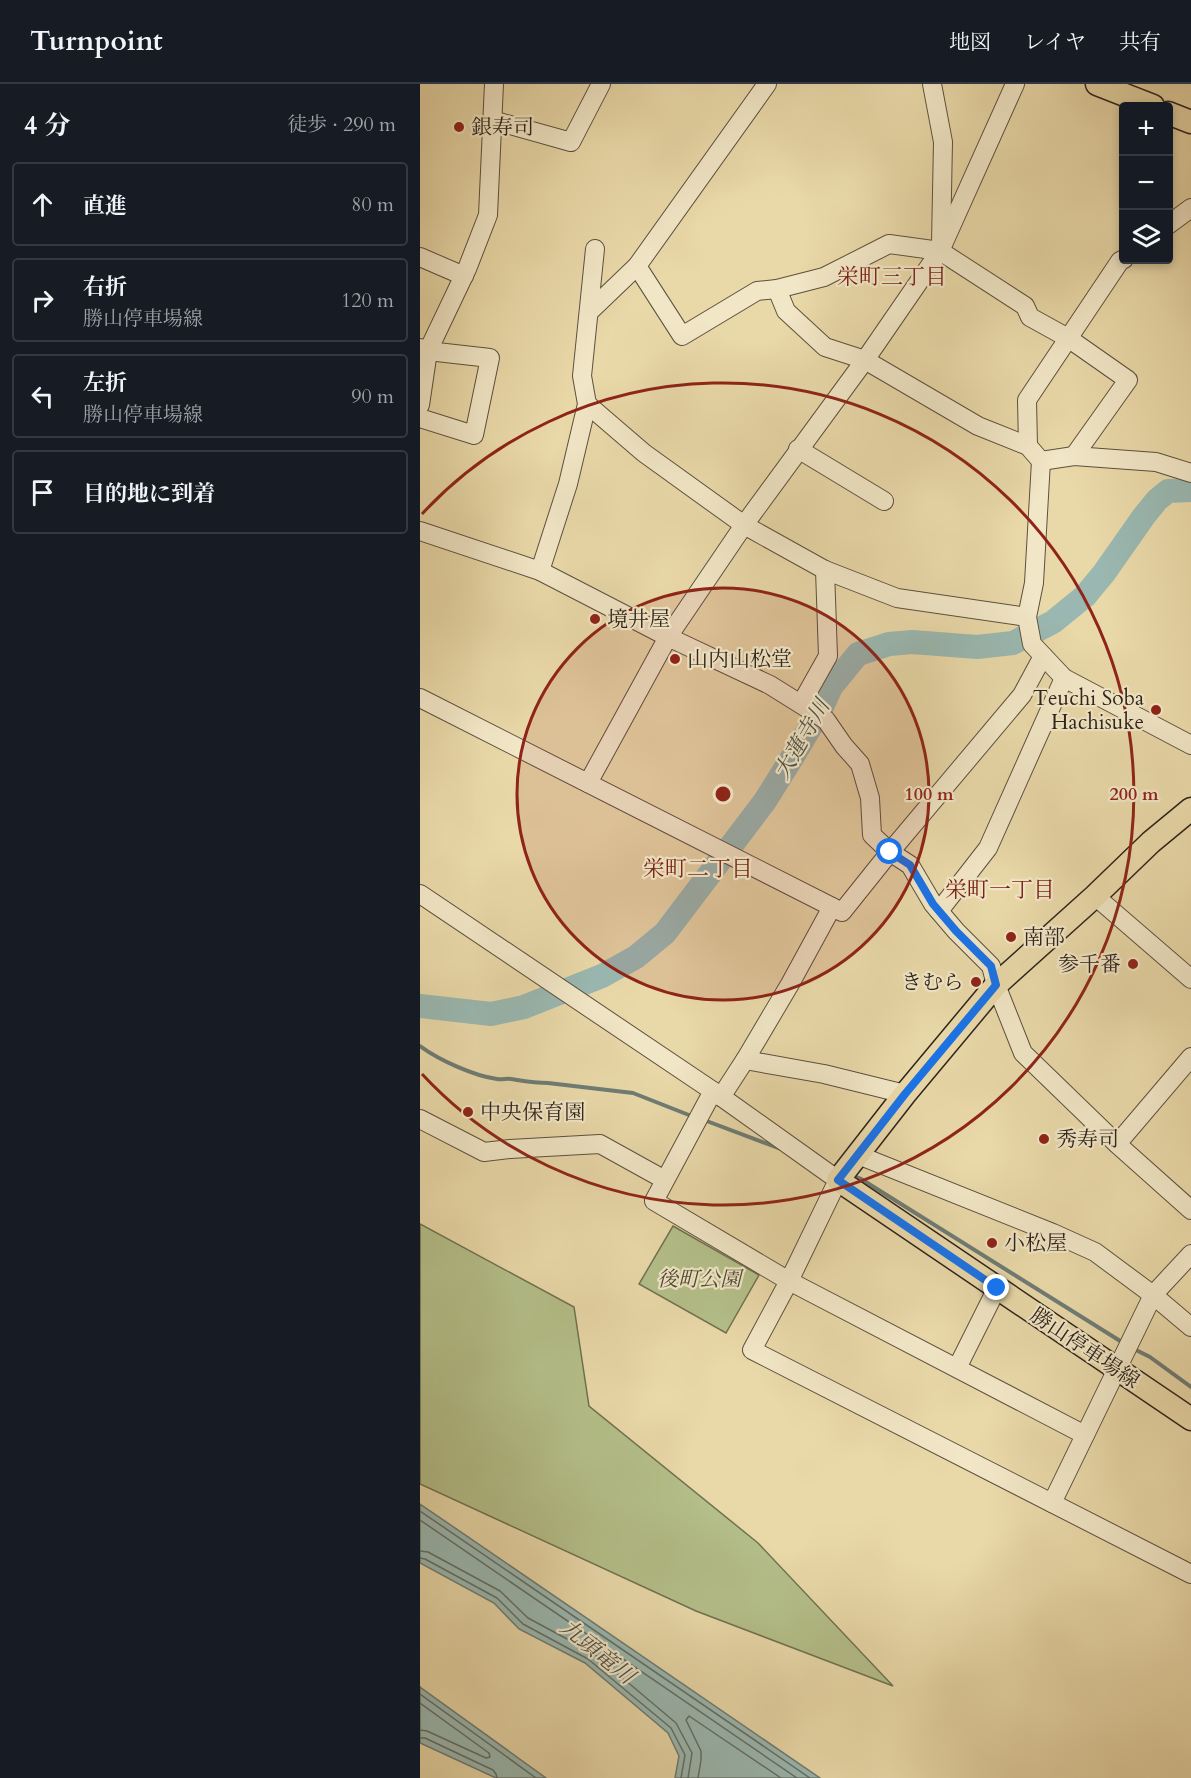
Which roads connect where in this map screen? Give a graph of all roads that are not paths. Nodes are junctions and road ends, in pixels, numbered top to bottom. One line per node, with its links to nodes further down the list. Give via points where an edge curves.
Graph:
1 (494, 84): 9 (street)
2 (601, 84): 9 (street, via 571,142)
3 (767, 84): 17 (street)
4 (932, 84): 14 (street, via 943,142)
5 (1015, 84): 14 (street)
6 (1097, 84): 7 (main road)
7 (1143, 102)
8 (1173, 115): 10 (main road)
9 (492, 120): 18 (street, via 488,214)
10 (1191, 122)
11 (1191, 208): 12 (street)
12 (1173, 221)
13 (595, 249): 20 (street)
14 (940, 251): 19 (street, via 890,244 824,277); 21 (street, via 1025,306 1030,317); 23 (street)
15 (420, 256): 18 (street)
16 (1120, 264): 21 (street)
17 (637, 266): 19 (street, via 682,336 757,291); 20 (street)
18 (464, 276): 22 (street)
19 (777, 289): 23 (street, via 786,311 825,347)
20 (589, 312): 24 (street, via 582,376)
21 (1068, 338): 27 (street, via 1027,400); 29 (street, via 1128,380)
22 (424, 350): 25 (street); 26 (street, via 490,358 474,435)
23 (865, 360): 27 (street, via 978,426); 28 (street)
24 (587, 404): 33 (street, via 644,453); 36 (street, via 568,484)
25 (420, 405)
26 (420, 418)
27 (1028, 446): 30 (street)
28 (798, 449): 32 (street); 33 (street)
29 (1074, 456): 30 (street); 31 (street, via 1156,462)
30 (1041, 461): 37 (street, via 1034,583)
31 (1191, 473)
32 (884, 501)
33 (744, 525): 35 (street); 38 (street)
34 (420, 531): 36 (street)
35 (825, 570): 37 (street, via 897,598); 42 (street, via 828,656)
36 (540, 571): 38 (street)
37 (1027, 617): 39 (street, via 1032,644)
38 (668, 637): 42 (street, via 770,685); 44 (street)
39 (1043, 656): 40 (street); 46 (street, via 1022,695)
40 (1064, 678): 43 (street); 50 (street, via 988,848)
41 (420, 698): 44 (street)
42 (801, 704): 46 (street, via 825,720 860,764 870,798 872,836)
43 (1191, 745)
44 (588, 783): 49 (street)
45 (1191, 809): 48 (main road)
46 (890, 852): 49 (street); 50 (street, via 910,865)
47 (420, 894): 55 (street)
48 (1095, 896): 51 (street); 52 (main road)
49 (837, 909): 54 (street)
50 (939, 911): 52 (street, via 991,966)
51 (1191, 979)
52 (996, 985): 56 (main road); 58 (street, via 1023,1053)
53 (1191, 1057): 58 (street)
54 (745, 1060): 55 (street); 56 (street)
55 (717, 1094): 60 (street); 61 (street)
56 (905, 1094): 59 (main road)
57 (420, 1119): 60 (street, via 484,1152 600,1144)
58 (1117, 1144): 62 (street)
59 (858, 1155): 61 (main road); 66 (street, via 1095,1252)
60 (665, 1180): 64 (street, via 654,1201)
61 (838, 1180): 64 (street); 65 (main road, 勝山停車場線)
62 (1191, 1210)
63 (1191, 1254): 66 (street)
64 (789, 1281): 68 (street); 72 (street, via 752,1350)
65 (997, 1288): 68 (street); 69 (main road, 勝山停車場線)
66 (1153, 1295): 67 (street); 69 (street)
67 (1191, 1327)
68 (957, 1368): 71 (street)
69 (1117, 1370): 70 (main road, 勝山停車場線); 71 (street)
70 (1191, 1419)
71 (1085, 1435): 72 (street)
72 (1052, 1503): 73 (street)
73 (1191, 1574)

